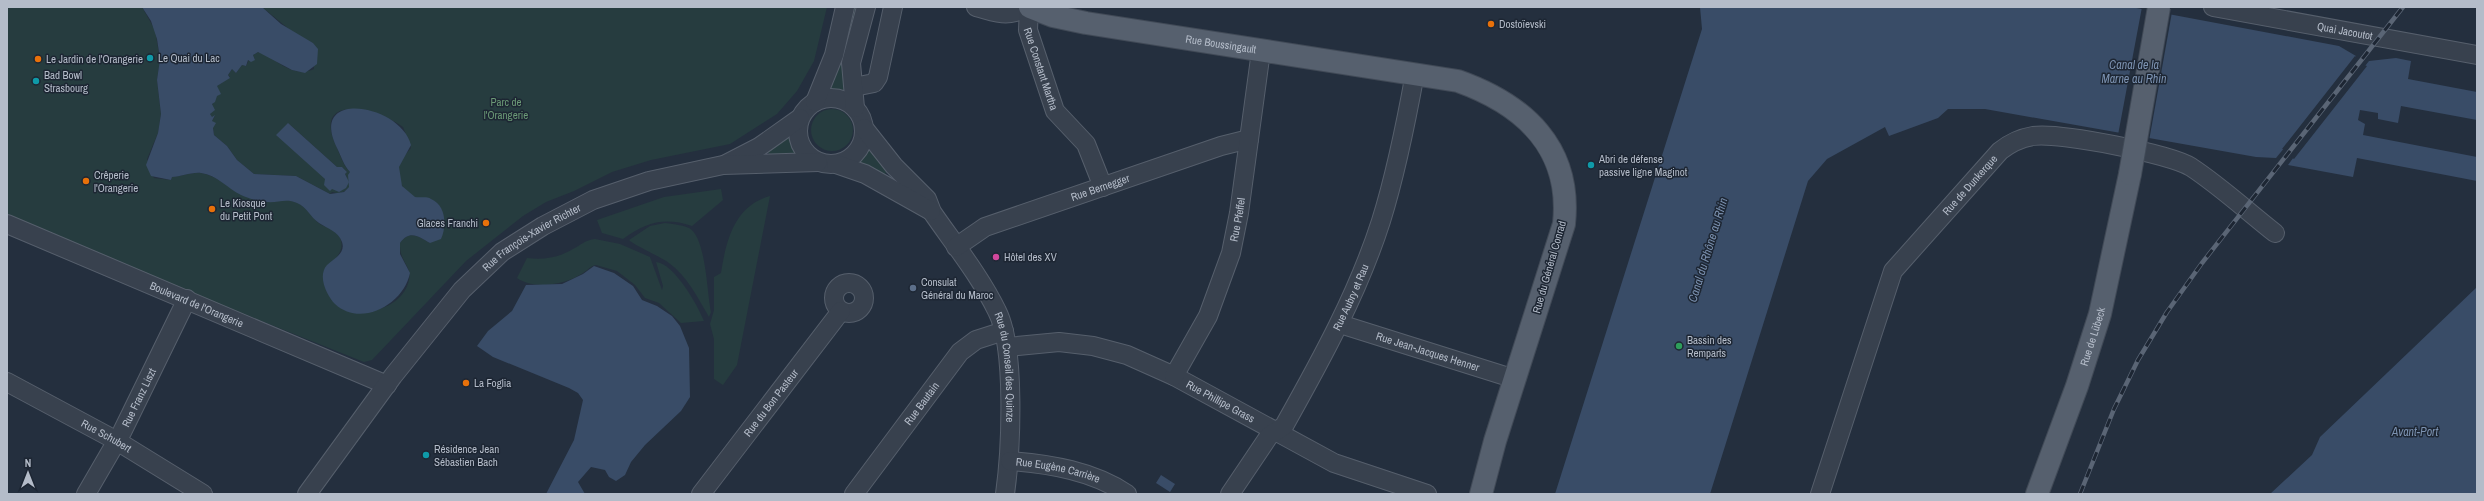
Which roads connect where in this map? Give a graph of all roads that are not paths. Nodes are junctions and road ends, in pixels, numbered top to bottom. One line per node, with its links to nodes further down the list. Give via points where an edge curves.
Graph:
1 (845, 7): 12 (street, via 834,55)
2 (866, 7): 11 (street, via 851,63)
3 (893, 7): 11 (street, via 878,77 874,83)
4 (976, 7): 5 (street, via 1014,14)
5 (1029, 7): 8 (main road, Rue Boussingault, via 1053,16 1086,23); 20 (street, Rue Constant Martha, via 1028,30 1055,111 1086,144)
6 (2159, 7): 47 (main road, Rue de Lübeck, bridge, via 2130,174 2100,314 2077,386)
7 (2212, 7): 9 (street, Quai Jacoutot)
8 (1261, 51): 10 (main road, Rue Boussingault); 16 (street, Rue Pfeffel)
9 (2477, 55)
10 (1415, 73): 27 (street, Rue Aubry et Rau, via 1399,155 1385,209); 30 (main road, Rue du Général Conrad, via 1458,81 1484,91 1511,107 1544,139 1561,172 1565,198 1564,224)
11 (854, 87): 13 (street)
12 (815, 102): 13 (street, via 829,98 843,100); 14 (street)
13 (855, 108): 15 (street, via 861,116)
14 (800, 118): 17 (street, via 798,132 804,150); 19 (street, Rue François-Xavier Richter, via 759,147)
15 (864, 128): 18 (street, via 861,146 850,158); 21 (street, Rue du Conseil des Quinze, via 894,166 927,198)
16 (1249, 140): 20 (street, Rue Bernegger, via 1221,146); 29 (street, Rue Pfeffel, via 1231,253 1208,316)
17 (818, 162): 18 (street); 19 (street, Rue François-Xavier Richter)
18 (836, 164): 21 (street, Rue du Conseil des Quinze, via 865,174)
19 (723, 165): 32 (street, Rue François-Xavier Richter, via 649,181 593,200 543,226 502,252 462,290)
20 (1103, 187): 24 (street, Rue Bernegger, via 985,227)
21 (932, 212): 24 (street, Rue du Conseil des Quinze)
22 (7, 224): 25 (street, Boulevard de l'Orangerie)
23 (2275, 233): 46 (street, Rue de Dunkerque, via 2191,167 2172,159 2089,141 2045,135 2009,144 2000,150 1893,271)
24 (956, 247): 28 (street, Rue du Conseil des Quinze, via 997,311)
25 (187, 299): 32 (street, Boulevard de l'Orangerie); 34 (street, Rue Franz Liszt)
26 (841, 311): 39 (street, Rue du Bon Pasteur)
27 (1340, 324): 30 (street, Rue Jean-Jacques Henner); 33 (street, Rue Aubry et Rau, via 1284,426)
28 (1006, 339): 29 (street, Rue Phillipe Grass, via 1093,346 1127,354); 35 (street, Rue du Conseil des Quinze); 40 (street, Rue Bautain, via 976,340 960,352)
29 (1174, 376): 33 (street, Rue Phillipe Grass)
30 (1515, 379): 45 (main road, Rue du Général Conrad)
31 (7, 382): 34 (street, Rue Schubert)
32 (387, 385): 38 (street, Rue François-Xavier Richter)
33 (1276, 432): 43 (street, Rue Aubry et Rau, via 1269,436); 44 (street, Rue Phillipe Grass, via 1334,463)
34 (117, 441): 36 (street, Rue Franz Liszt); 37 (street, Rue Schubert)
35 (1010, 461): 41 (street, Rue du Conseil des Quinze); 42 (street, Rue Eugène Carrière, via 1070,470 1115,486)
36 (86, 494)
37 (203, 494)
38 (307, 494)
39 (701, 494)
40 (854, 494)
41 (1005, 494)
42 (1126, 494)
43 (1230, 494)
44 (1427, 494)
45 (1482, 494)
46 (1820, 494)
47 (2037, 494)

